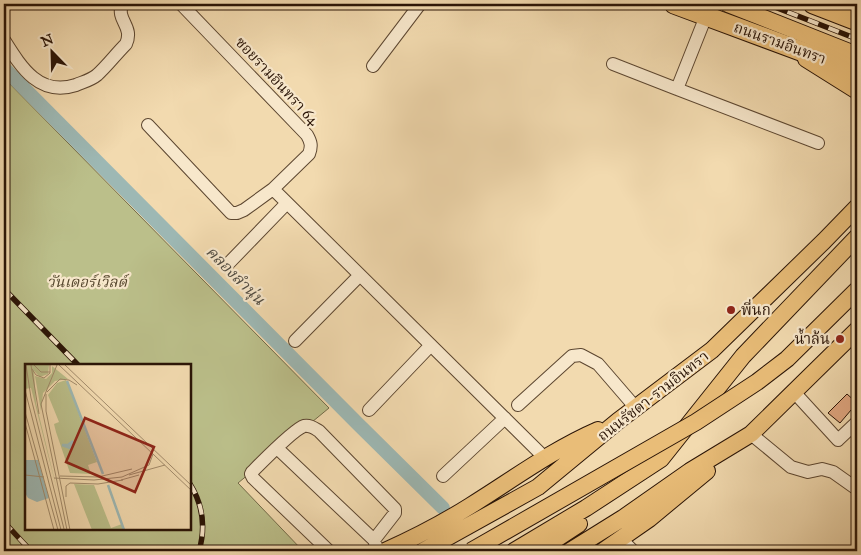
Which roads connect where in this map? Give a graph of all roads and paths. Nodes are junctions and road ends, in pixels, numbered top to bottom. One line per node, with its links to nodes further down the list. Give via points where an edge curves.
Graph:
1 (122, 4): 9 (street, via 120,10 129,34 126,44 96,76 72,86 49,87 38,82 18,63)
2 (181, 4): 19 (street, ซอยรามอินทรา 64, via 310,140 309,154)
3 (420, 4): 13 (street)
4 (674, 4): 7 (highway, ถนนรามอินทรา)
5 (728, 4): 11 (main road)
6 (813, 4): 8 (highway)
7 (706, 16): 10 (highway, ถนนรามอินทรา); 15 (street)
8 (857, 21)
9 (4, 40)
10 (787, 46): 14 (highway, ถนนรามอินทรา); 16 (main road)
11 (857, 55)
12 (613, 64): 15 (street)
13 (373, 66)
14 (857, 72)
15 (677, 89): 18 (street)
16 (857, 91)
17 (148, 125): 19 (street, ซอยรามอินทรา 64, via 231,213 244,210)
18 (818, 143)
19 (273, 189): 20 (street)
20 (287, 203): 23 (street); 24 (street)
21 (857, 207): 31 (main road, ถนนรัชดา-รามอินทรา, via 712,350)
22 (857, 238): 39 (main road, ถนนรัชดา-รามอินทรา, via 743,356)
23 (228, 264)
24 (360, 275): 27 (street); 28 (street)
25 (857, 290): 46 (main road, bridge, via 793,353 757,382 696,422)
26 (857, 330): 29 (main road)
27 (294, 341)
28 (431, 345): 32 (street); 33 (street)
29 (794, 392): 35 (street, via 838,440); 36 (main road)
30 (518, 405): 31 (street, via 572,356 581,355 598,364)
31 (636, 408): 34 (main road, ถนนรัชดา-รามอินทรา)
32 (369, 410)
33 (505, 418): 38 (street); 40 (street)
34 (618, 422): 38 (main road); 45 (main road, ถนนรัชดา-รามอินทรา, via 538,487)
35 (857, 422)
36 (751, 434): 41 (street, via 790,467 808,472 822,469 833,472); 42 (main road); 49 (main road)
37 (278, 448): 43 (street); 43 (street, via 304,426 319,431 395,509); 44 (street, via 252,472 252,476)
38 (545, 458): 43 (main road, via 405,542)
39 (661, 459): 47 (main road, ถนนรัชดา-รามอินทรา); 48 (main road, via 613,500)
40 (443, 476)
41 (857, 489)
42 (621, 539): 50 (main road); 51 (street)
43 (379, 548)
44 (329, 551)
45 (423, 551)
46 (471, 551)
47 (514, 551)
48 (538, 551)
49 (570, 551)
50 (603, 551)
51 (633, 551)

